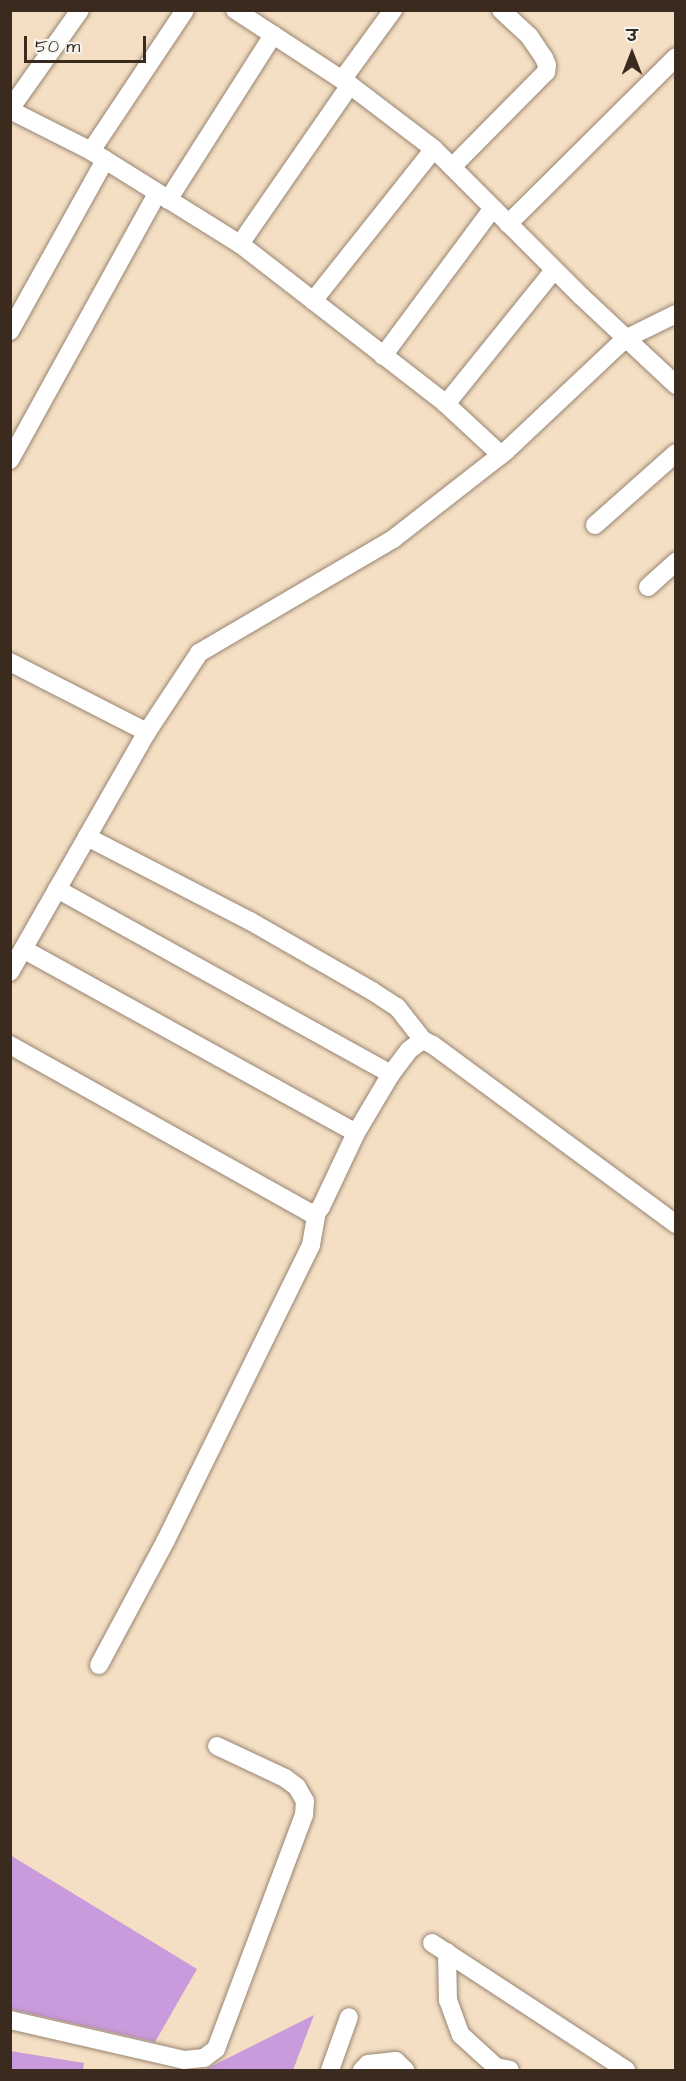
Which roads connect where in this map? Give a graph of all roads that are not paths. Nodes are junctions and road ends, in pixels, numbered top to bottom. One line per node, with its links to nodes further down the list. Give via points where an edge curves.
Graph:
1 (80, 10): 9 (street)
2 (185, 10): 11 (street)
3 (235, 10): 6 (street)
4 (393, 10): 8 (street)
5 (501, 10): 12 (street, via 529,36 544,58 546,72)
6 (273, 35): 8 (street); 13 (street)
7 (675, 57): 15 (street)
8 (346, 83): 10 (street); 16 (street)
9 (10, 110): 11 (street)
10 (434, 149): 12 (street); 18 (street)
11 (98, 156): 13 (street); 20 (street)
12 (452, 167): 14 (street)
13 (162, 197): 16 (street); 27 (street)
14 (493, 208): 15 (street); 22 (street)
15 (508, 224): 17 (street)
16 (240, 244): 18 (street)
17 (554, 270): 21 (street); 24 (street)
18 (313, 301): 22 (street)
19 (675, 314): 21 (street)
20 (10, 331)
21 (625, 339): 23 (street); 26 (street)
22 (383, 356): 24 (street)
23 (675, 385)
24 (446, 404): 26 (street)
25 (675, 453): 28 (street)
26 (501, 455): 32 (street, via 393,539 199,653)
27 (10, 460)
28 (595, 525)
29 (675, 562): 30 (street)
30 (648, 587)
31 (10, 662): 32 (street)
32 (147, 732): 33 (street)
33 (87, 837): 34 (street); 37 (street, via 250,921 372,991 397,1007)
34 (57, 889): 35 (street); 39 (street)
35 (23, 949): 36 (street); 40 (street)
36 (10, 972)
37 (423, 1040): 39 (street, via 409,1050); 42 (street)
38 (10, 1045): 41 (street, via 303,1210)
39 (391, 1074): 40 (street)
40 (356, 1133): 41 (street)
41 (317, 1212): 43 (street, via 311,1245 165,1542)
42 (675, 1224)
43 (99, 1665)
44 (217, 1746): 46 (street, via 285,1778 297,1787 305,1801 304,1815 216,2049 204,2058 184,2061)
45 (349, 2017): 47 (street)
46 (10, 2020)
47 (330, 2070)
48 (362, 2070): 49 (street, via 368,2064 396,2061)
49 (405, 2070)
50 (510, 2070): 51 (street, via 496,2067 460,2035 448,2000 439,1947)
51 (626, 2070)

